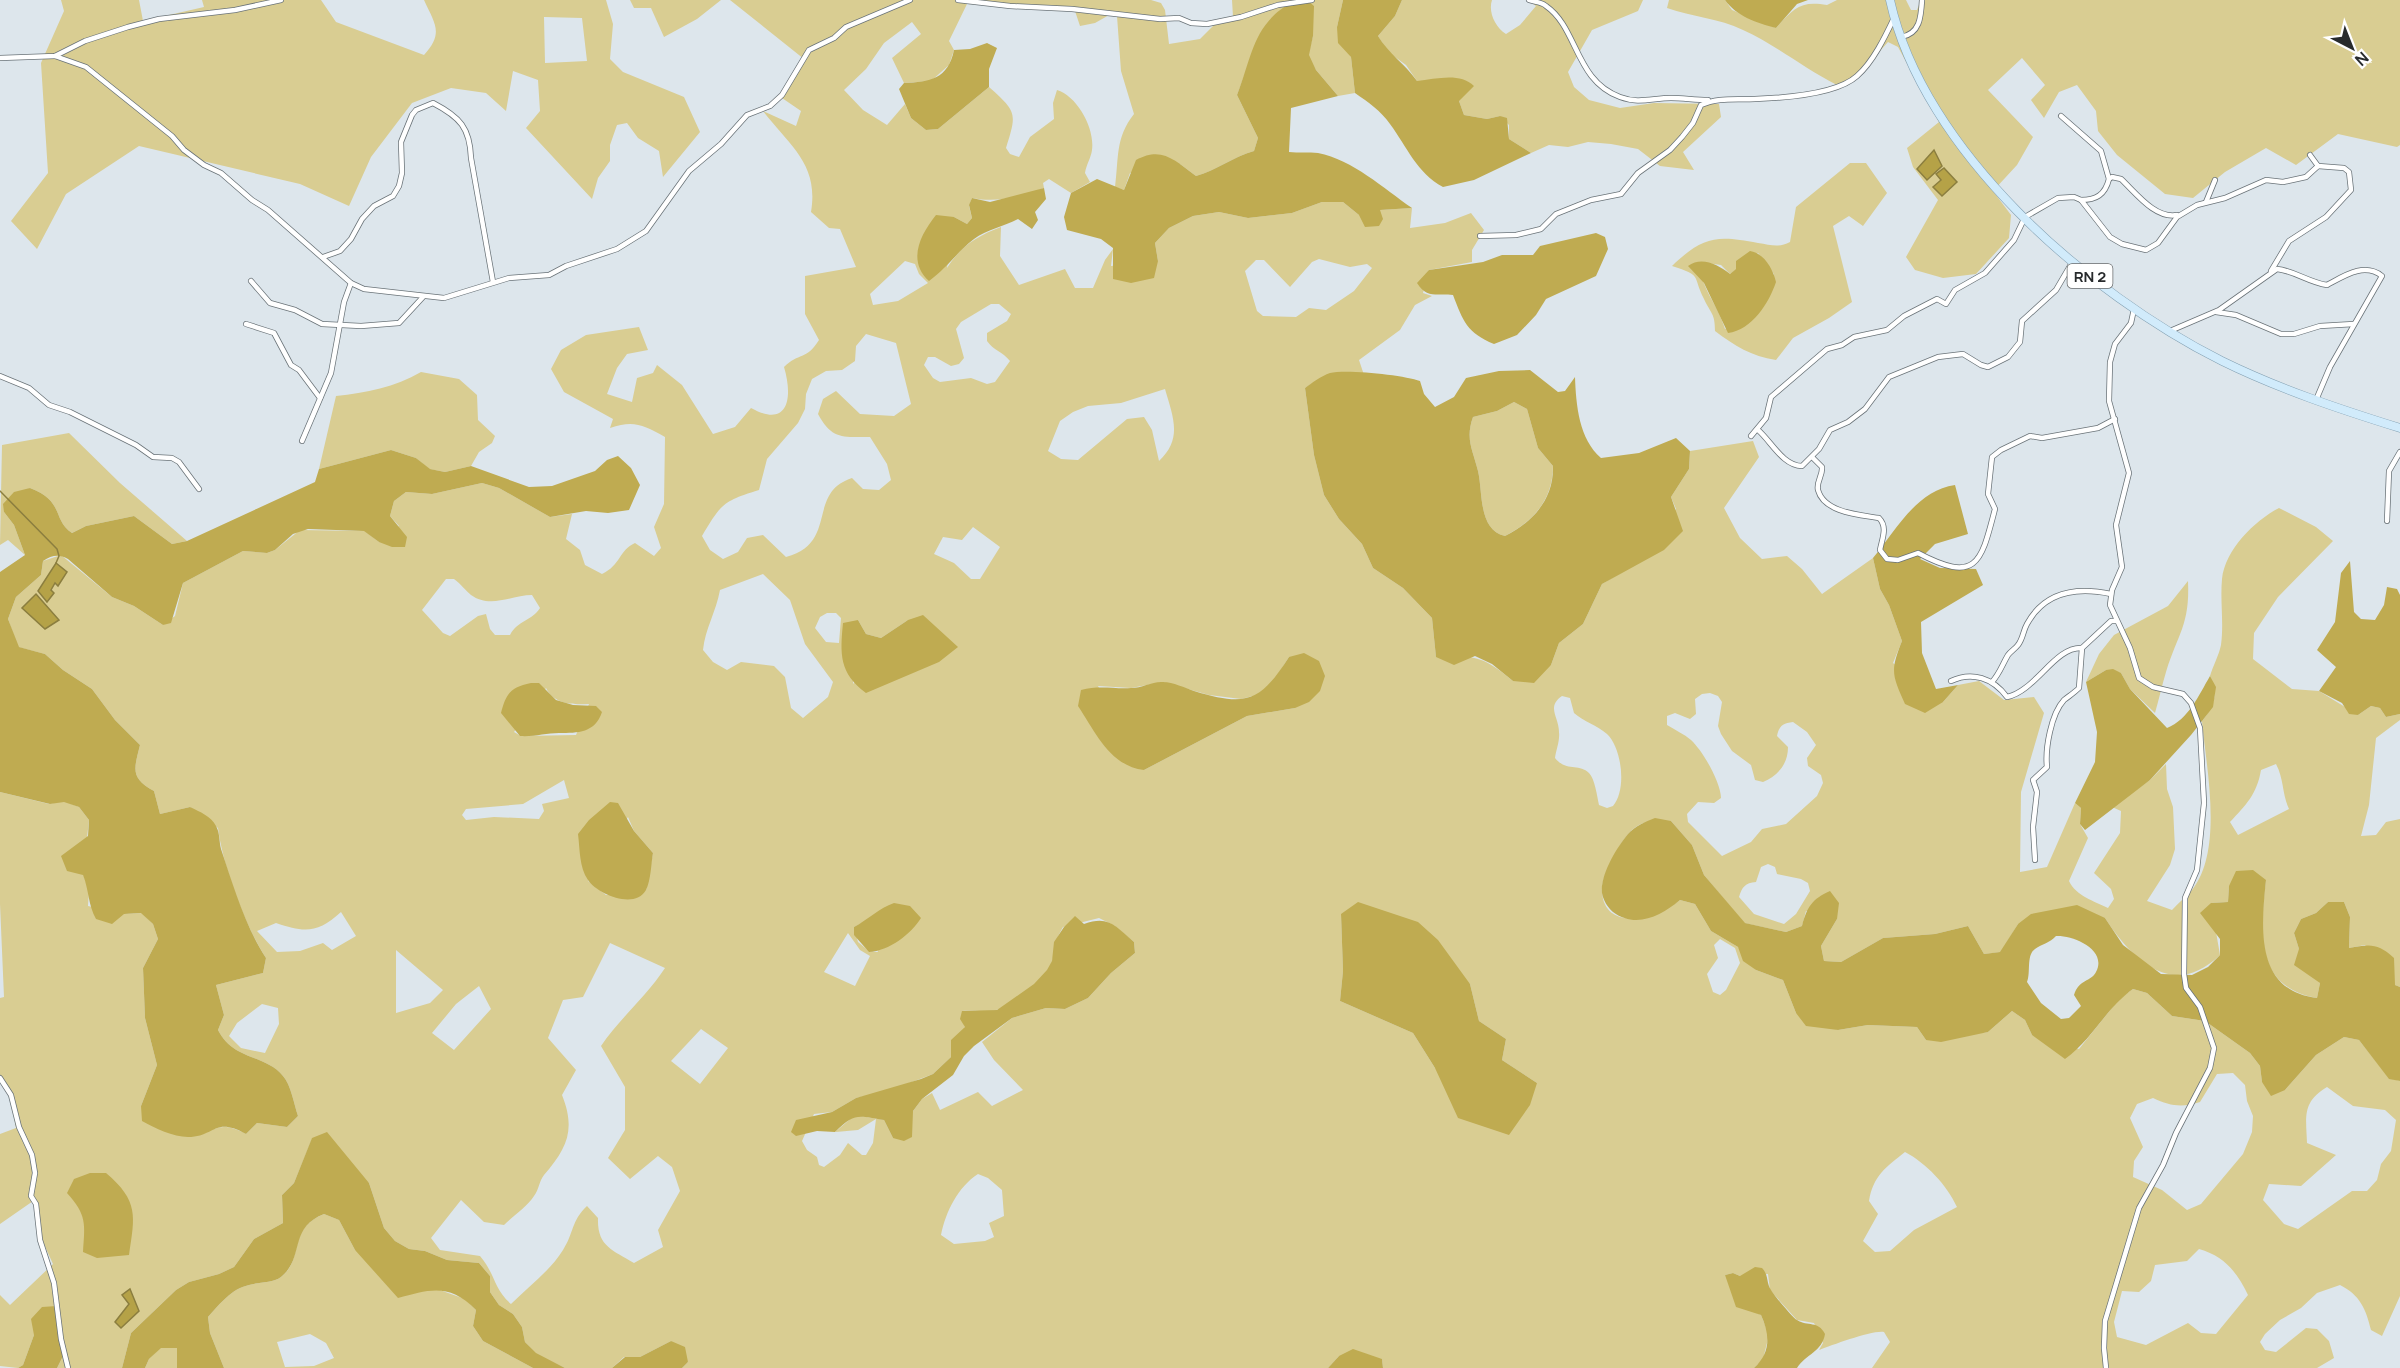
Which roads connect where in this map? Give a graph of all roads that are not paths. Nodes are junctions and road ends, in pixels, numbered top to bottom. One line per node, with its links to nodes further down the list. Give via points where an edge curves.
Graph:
1 (281, 0): 10 (street, via 128,27)
2 (910, 0): 27 (street, via 846,27 810,50 782,95 770,106 747,115 689,171 646,231 617,249 549,275)
3 (958, 0): 4 (street, via 1179,18 1207,24)
4 (1312, 0)
5 (1529, 0): 12 (street, via 1545,4 1555,14 1586,70 1606,90 1641,102 1669,98)
6 (1890, 0): 8 (main road, RN 2)
7 (1922, 0): 9 (street, via 1917,30)
8 (1894, 18): 9 (main road, RN 2); 12 (street, via 1863,70 1847,82 1823,91 1787,96)
9 (1901, 37): 21 (main road, RN 2, via 1941,118 1974,163)
10 (55, 56): 11 (street); 23 (street, via 86,67 184,150 221,173)
11 (0, 58)
12 (1710, 100): 22 (street, via 1701,105 1693,123 1670,150 1638,173 1621,194 1591,200 1556,214 1541,229 1516,235)
13 (2061, 116): 16 (street, via 2101,152)
14 (2310, 155): 15 (street)
15 (2318, 166): 19 (street, via 2306,177 2283,182 2266,180); 25 (street, via 2344,168 2349,172 2351,190 2326,217 2289,241)
16 (2109, 179): 18 (street, via 2099,197); 20 (street, via 2121,179 2148,205 2164,214 2175,216)
17 (2215, 180): 19 (street)
18 (2081, 200): 20 (street, via 2110,237 2146,250 2158,243); 21 (street, via 2058,198)
19 (2206, 202): 20 (street)
20 (2184, 212)
21 (2025, 217): 24 (main road, RN 2); 41 (street, via 2014,240 1979,277 1955,290 1950,302 1937,299 1887,330 1854,337 1827,349 1771,397 1766,418)
22 (1480, 236)
23 (323, 257): 27 (street, via 340,251 374,206 393,196 402,172 401,142 412,115 433,103 465,125 470,139); 28 (street)
24 (2073, 261): 30 (main road, RN 2); 45 (street, via 2056,290 2022,321 2020,342 2008,357 1988,367 1963,354 1938,357 1889,376 1865,409 1830,430)
25 (2270, 272): 31 (street); 33 (street, via 2292,270 2327,285 2360,270 2379,273 2382,276)
26 (251, 281): 34 (street, via 270,303 322,324)
27 (493, 282): 29 (street, via 444,298)
28 (351, 283): 29 (street, via 364,289); 34 (street)
29 (423, 297): 34 (street, via 399,323)
30 (2134, 309): 35 (main road, RN 2); 39 (street, via 2131,323 2115,344 2110,362 2109,401)
31 (2214, 312): 33 (street, via 2236,315 2281,334); 35 (street)
32 (246, 324): 37 (street, via 274,333 291,365)
33 (2354, 324): 38 (street)
34 (340, 325): 37 (street, via 331,373)
35 (2170, 332): 38 (main road, RN 2, via 2229,364)
36 (0, 376): 46 (street, via 153,457 179,462)
37 (320, 398): 43 (street)
38 (2316, 400): 40 (main road, RN 2)
39 (2115, 418): 45 (street, via 2098,428 2042,438 2030,436 1992,457 1988,494 1995,509 1983,553 1978,561 1965,566 1934,563 1918,553 1898,560 1887,559 1880,550 1884,522 1849,515 1824,498 1818,486 1822,467); 48 (street, via 2129,473 2116,525 2122,567)
40 (2400, 428)
41 (1758, 430): 42 (street); 45 (street, via 1796,466)
42 (1751, 436)
43 (302, 441)
44 (2400, 452): 47 (street, via 2389,471)
45 (1812, 457)
46 (199, 489)
47 (2387, 521)
48 (2111, 594): 49 (street); 52 (street, via 2069,591 2038,608)
49 (2116, 621): 50 (street, via 2111,621); 56 (street, via 2139,678 2153,687 2183,694 2191,703 2200,728 2204,803 2197,870 2185,898 2184,974 2186,988 2200,1007 2214,1048 2210,1068 2139,1208 2105,1321)
50 (2082, 648): 52 (street, via 2068,650 2014,695 2007,697); 53 (street, via 2079,688 2063,701 2048,735 2047,768 2033,780 2037,792)
51 (1951, 681): 52 (street, via 1965,674)
52 (1992, 682)
53 (2035, 860)
54 (0, 1078): 55 (street, via 11,1095 32,1155 32,1196 40,1240 54,1283)
55 (68, 1368)
56 (2106, 1368)

